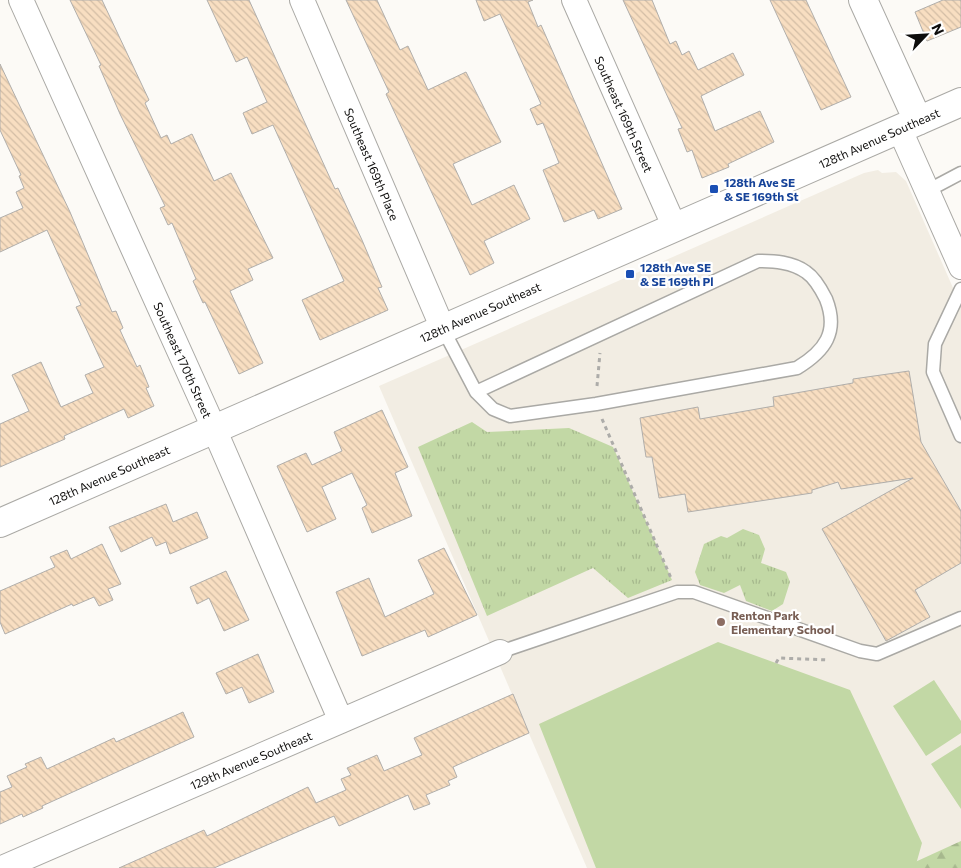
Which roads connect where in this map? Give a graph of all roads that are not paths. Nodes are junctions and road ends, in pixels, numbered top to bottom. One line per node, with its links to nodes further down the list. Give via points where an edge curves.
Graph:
1 (21, 0): 14 (street, Southeast 170th Street)
2 (302, 0): 12 (street, Southeast 169th Place)
3 (574, 0): 9 (street, Southeast 169th Street)
4 (863, 0): 6 (street)
5 (961, 102): 6 (street, 128th Avenue Southeast)
6 (909, 125): 8 (street); 9 (street, 128th Avenue Southeast)
7 (961, 173): 8 (lane)
8 (927, 191): 10 (street)
9 (675, 228): 12 (street, 128th Avenue Southeast)
10 (961, 267)
11 (961, 289): 15 (lane, via 935,344 933,372)
12 (443, 328): 13 (lane); 14 (street, 128th Avenue Southeast)
13 (476, 392): 13 (lane, via 758,261 782,262 806,272 820,287 833,322 829,337 813,358 797,368 510,416 493,409)
14 (214, 428): 16 (street, 128th Avenue Southeast); 19 (street, Southeast 170th Street)
15 (961, 436)
16 (0, 523)
17 (961, 618): 18 (lane, via 877,654 860,651 694,592 677,592)
18 (500, 652): 19 (street, 129th Avenue Southeast)
19 (341, 721): 20 (street, 129th Avenue Southeast)
20 (2, 868)

